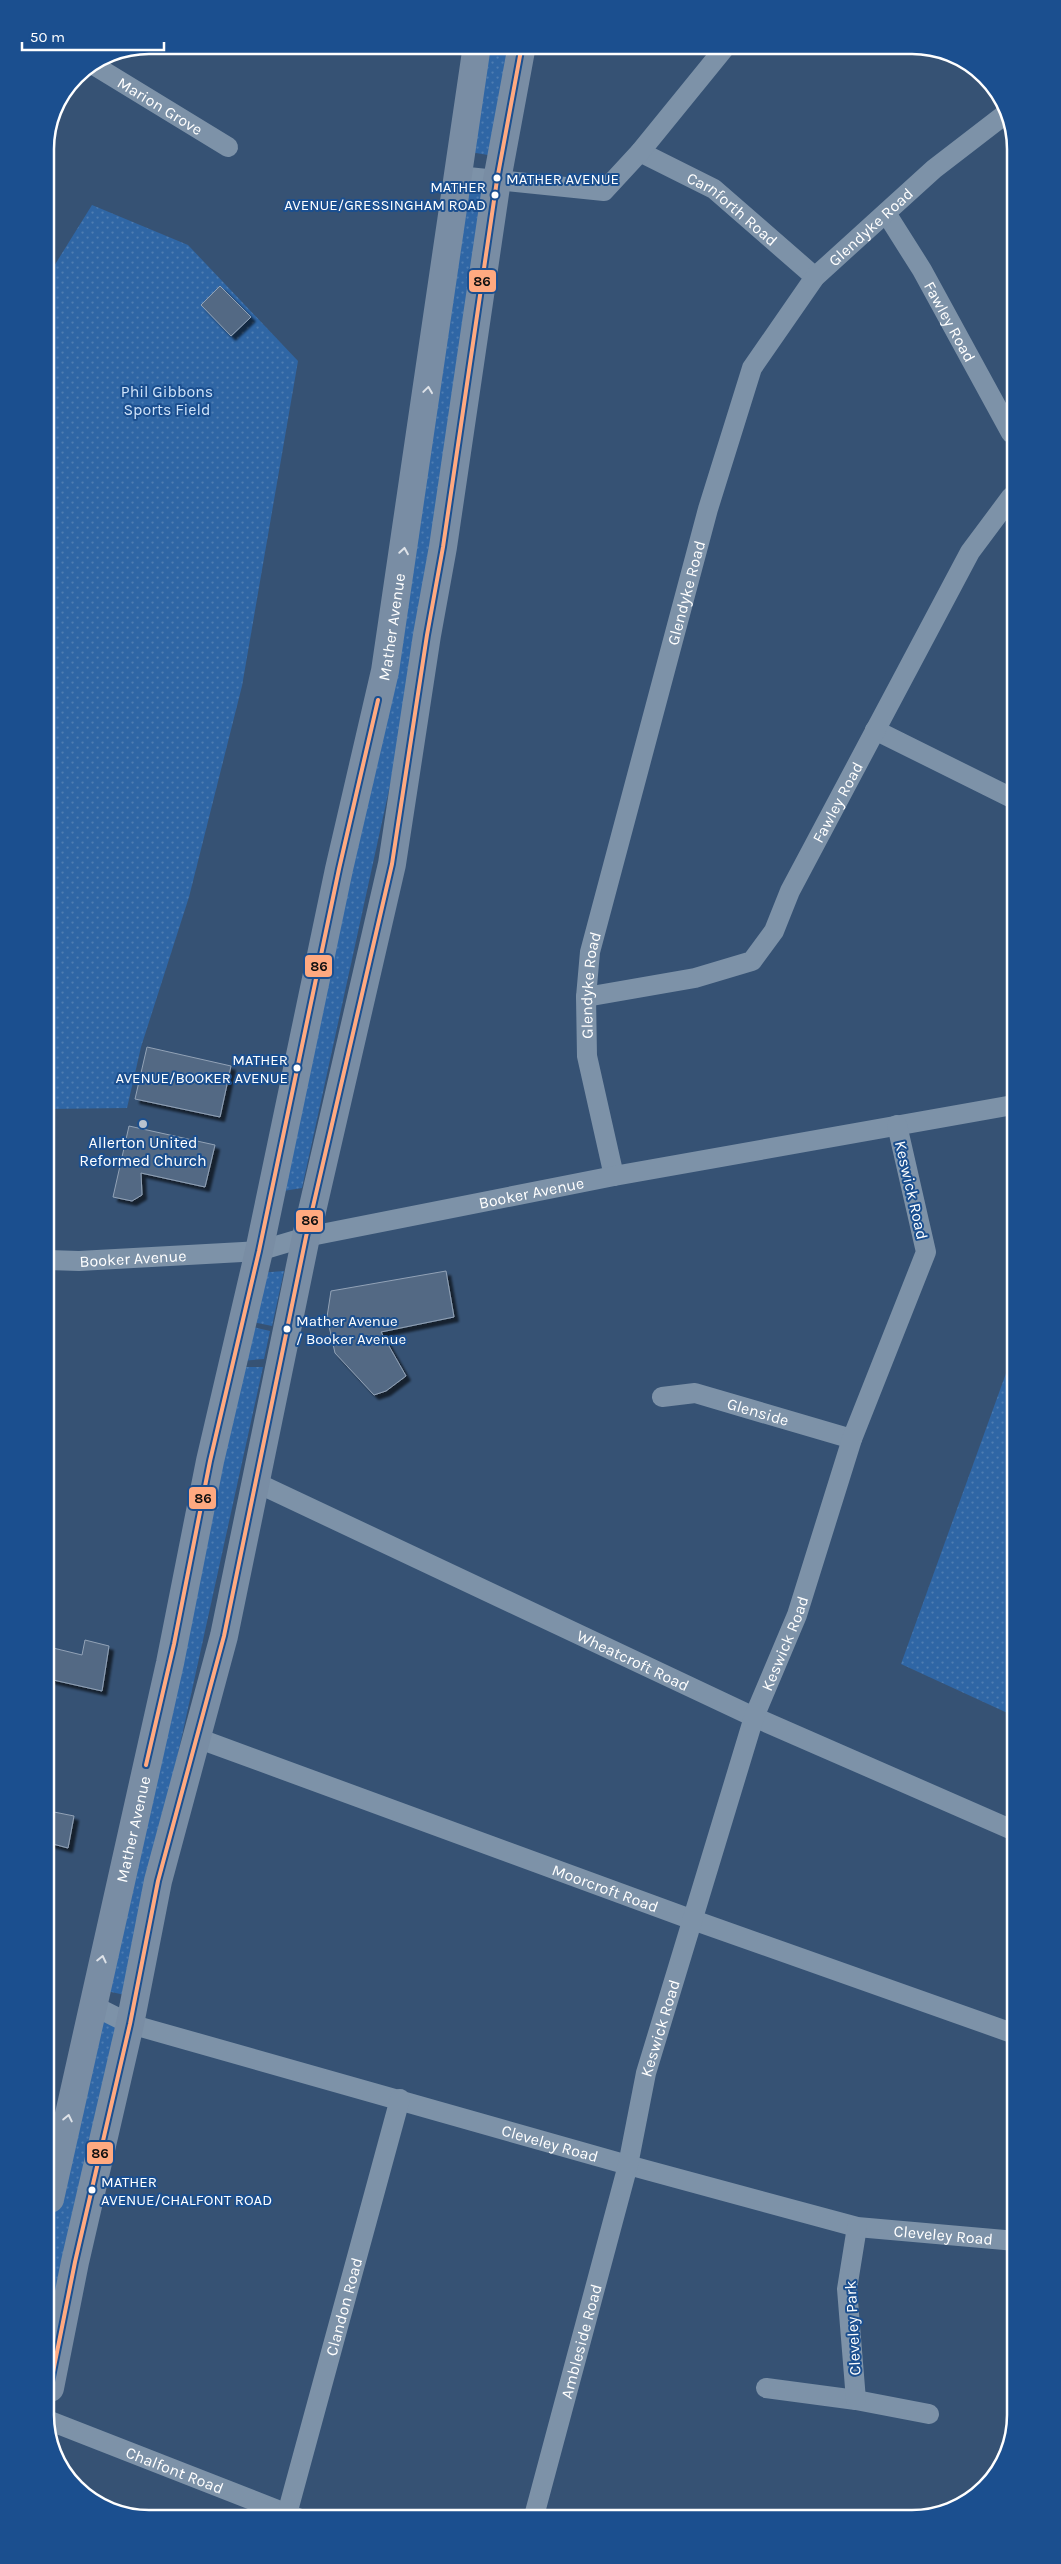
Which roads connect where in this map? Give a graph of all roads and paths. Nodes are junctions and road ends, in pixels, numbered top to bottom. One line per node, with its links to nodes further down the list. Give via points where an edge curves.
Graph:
1 (476, 54): 8 (main road, Mather Avenue)
2 (520, 54): 9 (main road)
3 (720, 54): 7 (street)
4 (99, 68): 6 (street, Marion Grove)
5 (1002, 117): 10 (street, Glendyke Road, via 934,169)
6 (228, 147)
7 (640, 152): 9 (street, via 604,192); 11 (street, Carnforth Road, via 714,189)
8 (458, 176): 9 (street); 21 (main road, Mather Avenue, one-way to 8, via 339,869 385,671)
9 (497, 180): 20 (main road, via 445,537 392,864)
10 (886, 213): 11 (street, Glendyke Road); 12 (street, Fawley Road, via 922,270)
11 (815, 277): 16 (street, Glendyke Road, via 752,368 708,508 590,952)
12 (1007, 426)
13 (1007, 504): 14 (street, Fawley Road, via 970,552)
14 (875, 730): 15 (street); 16 (street, Fawley Road, via 790,891 774,931 752,961 695,978)
15 (1007, 796)
16 (586, 997): 19 (street, Glendyke Road, via 587,1056)
17 (1007, 1106): 18 (street, Booker Avenue)
18 (897, 1125): 19 (street, Booker Avenue); 24 (street, Keswick Road, via 926,1252)
19 (614, 1176): 20 (street, Booker Avenue)
20 (306, 1237): 21 (street, Booker Avenue); 25 (main road)
21 (259, 1251): 22 (street, Booker Avenue); 30 (main road, Mather Avenue, one-way to 21)
22 (54, 1260)
23 (662, 1397): 24 (street, Glenside, via 695,1393)
24 (852, 1439): 26 (street, Keswick Road, via 797,1615)
25 (255, 1482): 26 (street, Wheatcroft Road); 27 (main road, via 224,1636)
26 (754, 1717): 28 (street, Wheatcroft Road); 29 (street, Keswick Road)
27 (197, 1738): 29 (street, Moorcroft Road); 31 (main road, via 158,1881)
28 (1007, 1828)
29 (693, 1920): 32 (street, Moorcroft Road); 34 (street, Keswick Road, via 646,2073)
30 (92, 2005): 31 (street, Cleveley Road); 35 (main road, Mather Avenue, one-way to 30)
31 (130, 2024): 33 (street, Cleveley Road); 38 (main road)
32 (1007, 2031)
33 (400, 2100): 34 (street, Cleveley Road); 44 (street, Clandon Road)
34 (628, 2166): 36 (street, Cleveley Road); 45 (street, Ambleside Road)
35 (54, 2181)
36 (857, 2227): 37 (street, Cleveley Road); 40 (street, Cleveley Park, via 847,2289)
37 (1007, 2240)
38 (54, 2368)
39 (766, 2388): 40 (street, Cleveley Park)
40 (856, 2400): 41 (street, Cleveley Park)
41 (929, 2414)
42 (54, 2423): 43 (street, Chalfont Road)
43 (277, 2510)
44 (294, 2510)
45 (536, 2510)

